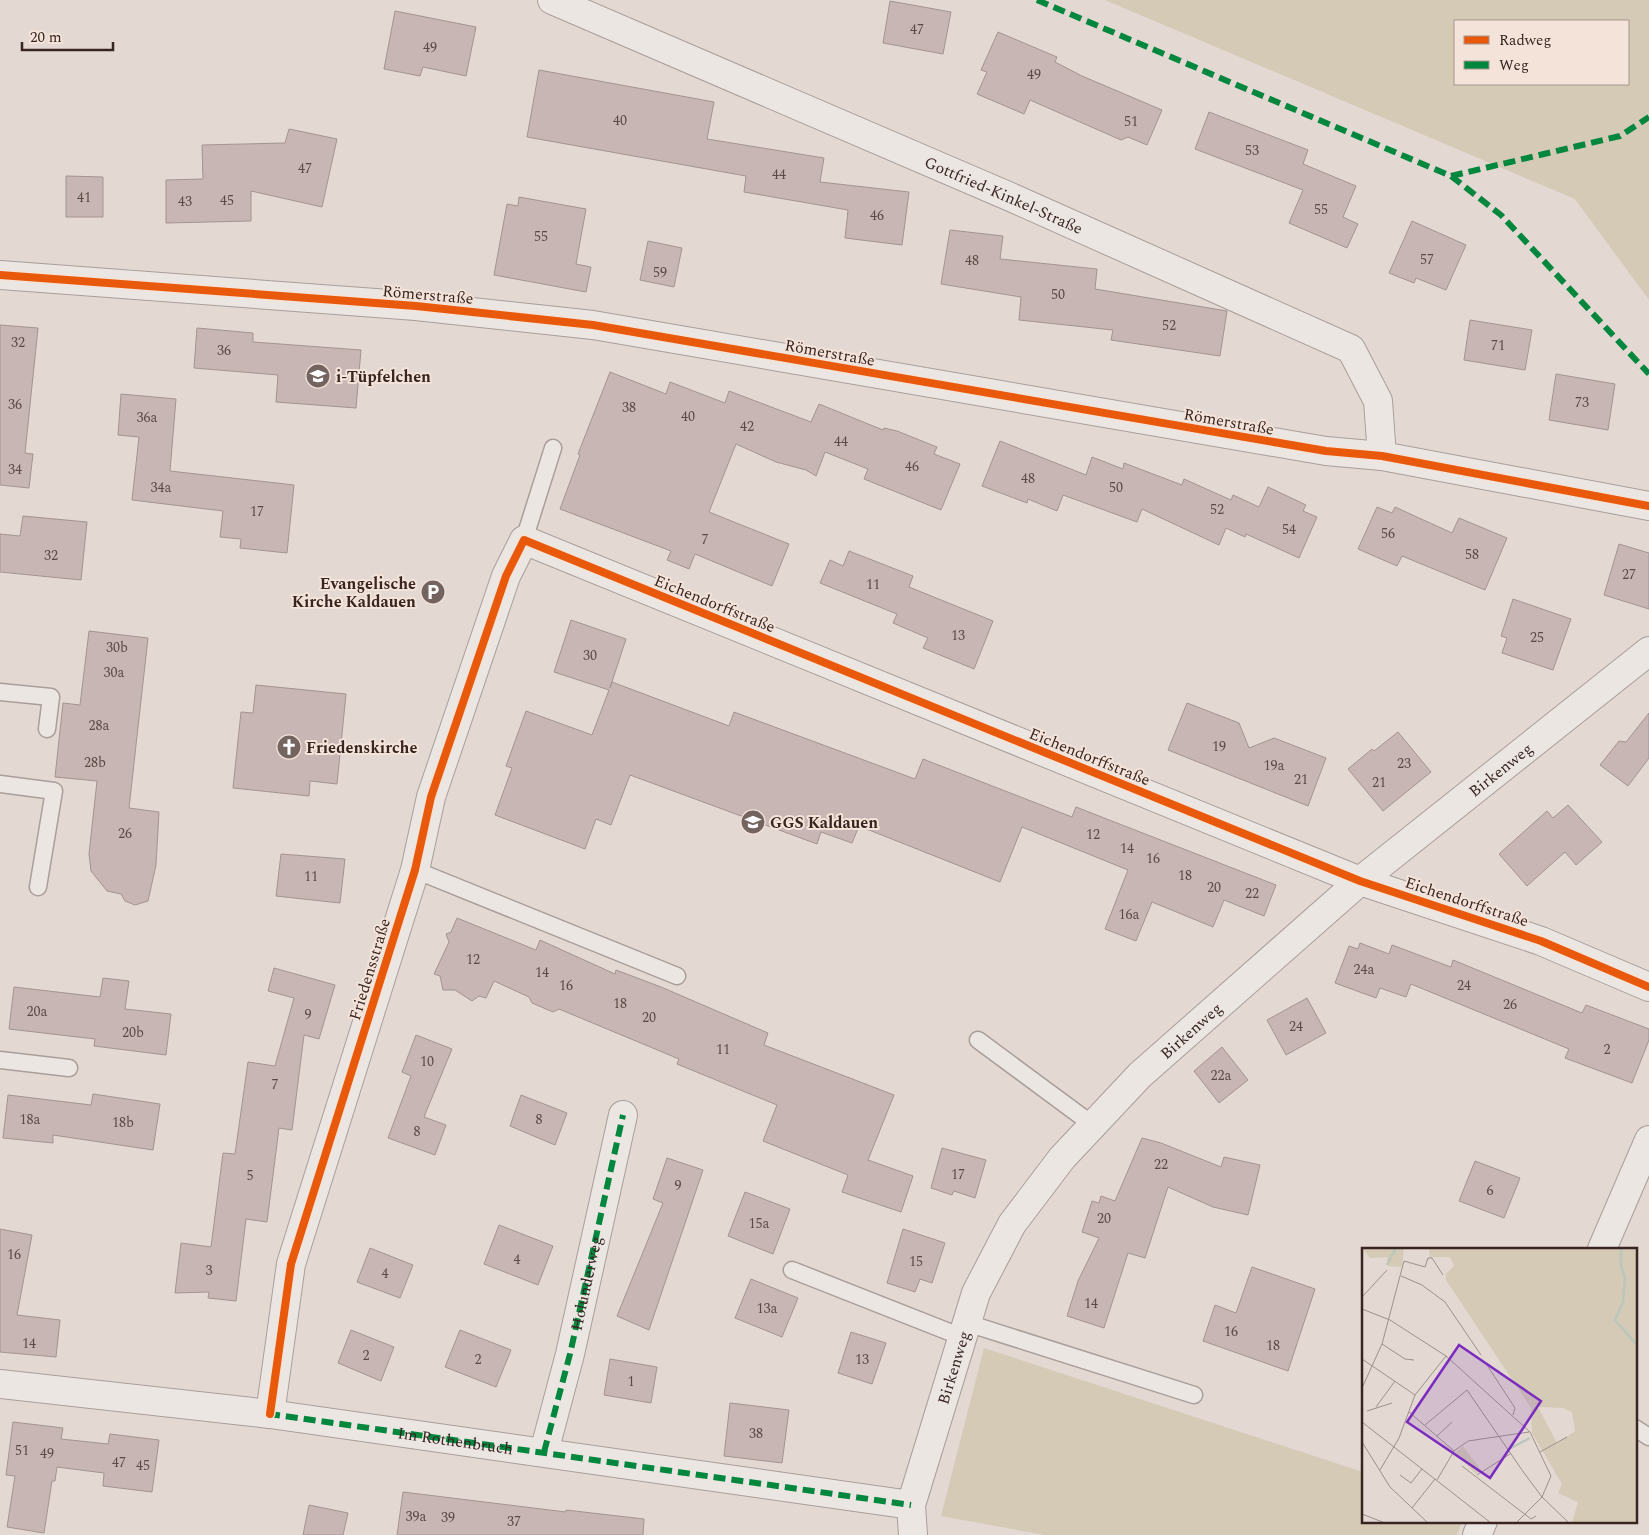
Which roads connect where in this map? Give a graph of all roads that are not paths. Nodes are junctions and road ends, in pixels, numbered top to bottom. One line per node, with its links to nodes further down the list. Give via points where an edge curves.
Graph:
1 (552, 0): 4 (street, Gottfried-Kinkel-Straße, via 1015,199 1351,349 1378,401)
2 (0, 276): 4 (street, Römerstraße, via 416,306 592,325 1326,452)
3 (553, 448): 6 (lane)
4 (1382, 456): 5 (street, Römerstraße)
5 (1649, 506)
6 (524, 540): 11 (street, Friedensstraße, via 506,576 430,797); 12 (street, Eichendorffstraße)
7 (1649, 652): 12 (street, Birkenweg)
8 (0, 692): 9 (lane, via 51,697)
9 (47, 729)
10 (0, 784): 13 (lane, via 54,791)
11 (415, 870): 14 (lane); 27 (street, Friedensstraße, via 291,1264)
12 (1360, 881): 15 (street, Eichendorffstraße, via 1541,940); 20 (street, Birkenweg, via 1140,1075)
13 (38, 887)
14 (676, 976)
15 (1649, 987)
16 (978, 1040): 20 (lane)
17 (0, 1060): 18 (lane)
18 (69, 1068)
19 (623, 1115): 30 (street, Holunderweg, via 570,1354)
20 (1093, 1125): 24 (street, Birkenweg, via 1062,1158 1012,1224 976,1293)
21 (1649, 1140): 22 (street)
22 (1602, 1248)
23 (792, 1270): 24 (lane)
24 (965, 1330): 26 (lane); 31 (street, Birkenweg)
25 (0, 1384): 27 (street, Im Rothenbruch)
26 (1194, 1395)
27 (270, 1414): 30 (street, Im Rothenbruch)
28 (1636, 1429): 29 (lane)
29 (1649, 1437)
30 (544, 1452): 31 (street, Im Rothenbruch)
31 (911, 1505): 33 (street, Birkenweg)
32 (1483, 1522): 34 (street)
33 (913, 1535)
34 (1477, 1535)

